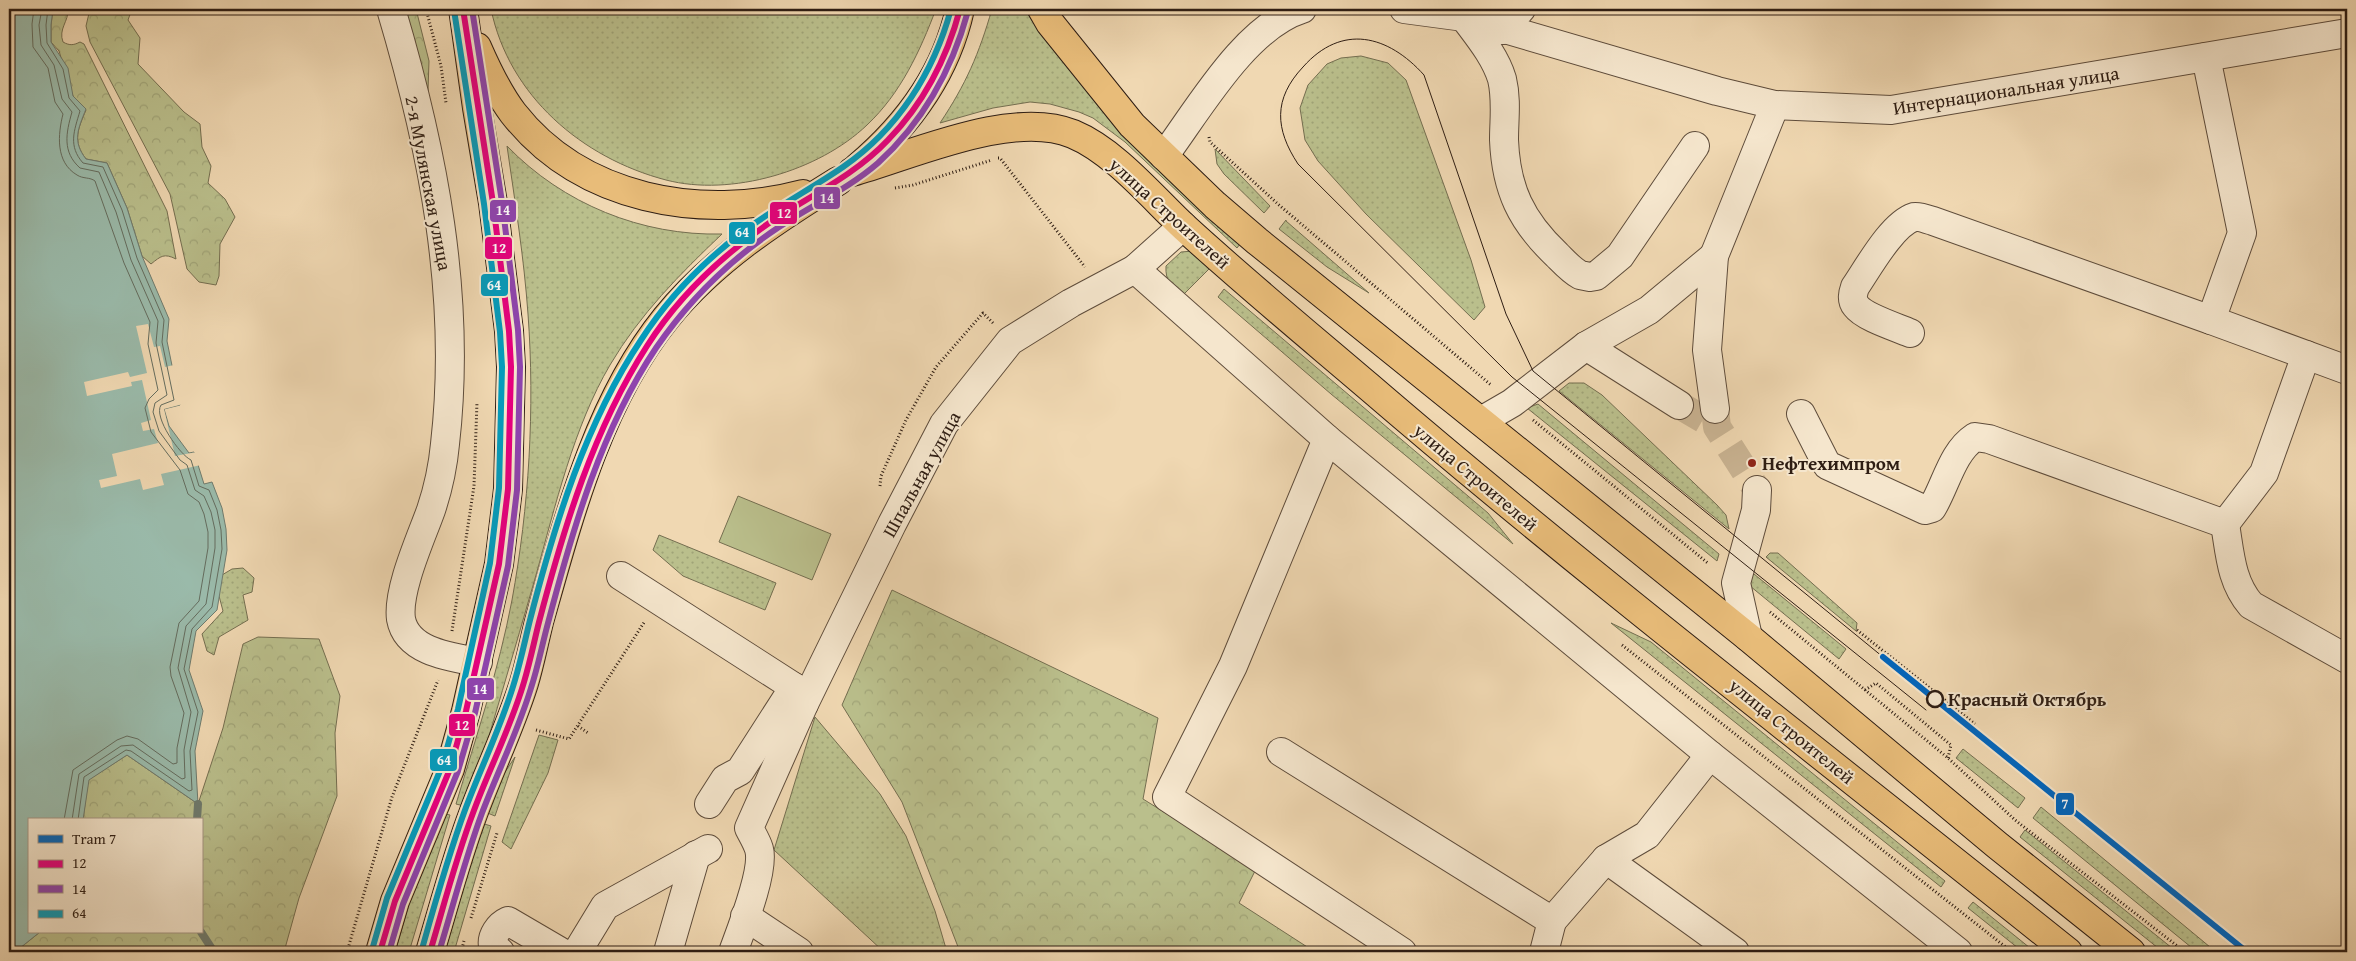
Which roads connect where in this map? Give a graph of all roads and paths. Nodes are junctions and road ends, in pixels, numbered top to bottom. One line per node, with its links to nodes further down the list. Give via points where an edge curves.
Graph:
1 (391, 9): 45 (street, 2-я Мулянская улица, via 436,194 451,337 449,405 439,482 413,559 401,617 404,629 413,641 448,656)
2 (463, 9): 17 (main road, via 497,90 514,114 551,151 594,178 648,198 709,206 758,204 802,194); 45 (main road, via 493,204 511,367 504,527)
3 (960, 9): 17 (main road, via 955,32 928,88 909,116 887,141)
4 (1042, 9): 16 (main road, улица Строителей, via 1132,125)
5 (1302, 9): 8 (street)
6 (1404, 9): 9 (street, Интернациональная улица)
7 (1521, 9): 10 (street)
8 (1271, 15): 16 (street)
9 (1464, 17): 10 (street, Интернациональная улица); 15 (street, via 1491,55 1501,78 1506,99 1504,140 1507,167 1510,186 1520,210 1532,231 1580,275 1596,276 1620,256)
10 (1503, 30): 13 (street, Интернациональная улица)
11 (2347, 33): 12 (street, Интернациональная улица)
12 (2206, 57): 13 (street, Интернациональная улица, via 1890,110); 23 (street, via 2242,233)
13 (1775, 105): 20 (street)
14 (1209, 134): 28 (path, via 1210,142 1279,205)
15 (1695, 146)
16 (1164, 156): 33 (main road, улица Строителей, via 1257,241)
17 (845, 176): 19 (main road, улица Строителей, via 958,140 1005,129 1038,126 1070,132 1087,140); 63 (main road, via 764,227 715,268 665,319 629,376 597,440 584,476 542,612 524,684 472,815)
18 (886, 190): 22 (path, via 1000,158 1090,273)
19 (1183, 226): 21 (street, Шпальная улица); 76 (main road, улица Строителей, via 1515,510)
20 (1714, 256): 25 (street, via 1649,310); 30 (street, via 1706,350)
21 (1135, 270): 22 (street, Шпальная улица); 34 (street)
22 (1107, 284): 47 (street, Шпальная улица, via 1010,341 944,424)
23 (2211, 320): 24 (street, via 1916,216 1902,223 1855,287 1852,296 1856,306 1864,312); 26 (street)
24 (1910, 333)
25 (1586, 346): 29 (street); 33 (street, via 1512,403)
26 (2306, 355): 27 (street); 36 (street, via 2264,473)
27 (2347, 370)
28 (1493, 387)
29 (1679, 405)
30 (1715, 409)
31 (1801, 414): 36 (street, via 1827,465 1925,510 1932,508 1960,452 1975,437 1989,439)
32 (1529, 416): 37 (path)
33 (1481, 421): 42 (main road, улица Строителей)
34 (1327, 439): 53 (street); 71 (street, via 1233,666 1167,797)
35 (1756, 500): 42 (street, via 1736,583)
36 (2225, 524): 44 (street, via 2235,578 2240,592 2251,605)
37 (1709, 564)
38 (621, 576): 39 (street)
39 (658, 600): 47 (street); 49 (path)
40 (1767, 610): 46 (path)
41 (1857, 630): 48 (path)
42 (1748, 638): 77 (main road, улица Строителей)
43 (1621, 644): 75 (path)
44 (2347, 660)
45 (478, 662): 62 (main road, via 450,769 395,901)
46 (1865, 690): 54 (path); 54 (path, via 1876,683 1950,745)
47 (802, 696): 55 (street, via 740,771 725,778); 58 (street, via 749,828 759,850 755,881)
48 (1975, 724)
49 (578, 726): 50 (path, via 570,739); 51 (path)
50 (543, 732)
51 (588, 733)
52 (1281, 752): 59 (street)
53 (1710, 755): 57 (street, via 1647,835); 74 (street)
54 (1948, 758): 78 (path, via 2015,820)
55 (709, 804)
56 (500, 823): 60 (path)
57 (1606, 859): 59 (street); 73 (street)
58 (745, 916): 69 (street); 70 (street)
59 (1552, 921): 72 (street)
60 (469, 925)
61 (466, 934): 64 (path)
62 (380, 952)
63 (430, 952)
64 (461, 952)
65 (500, 952): 66 (street, via 492,941 499,927 508,921)
66 (562, 952)
67 (576, 952): 68 (street, via 605,906 702,852)
68 (668, 952)
69 (733, 952)
70 (800, 952)
71 (1402, 952)
72 (1544, 952)
73 (1735, 952)
74 (1958, 952)
75 (2012, 952)
76 (2068, 952)
77 (2131, 952)
78 (2185, 952)

